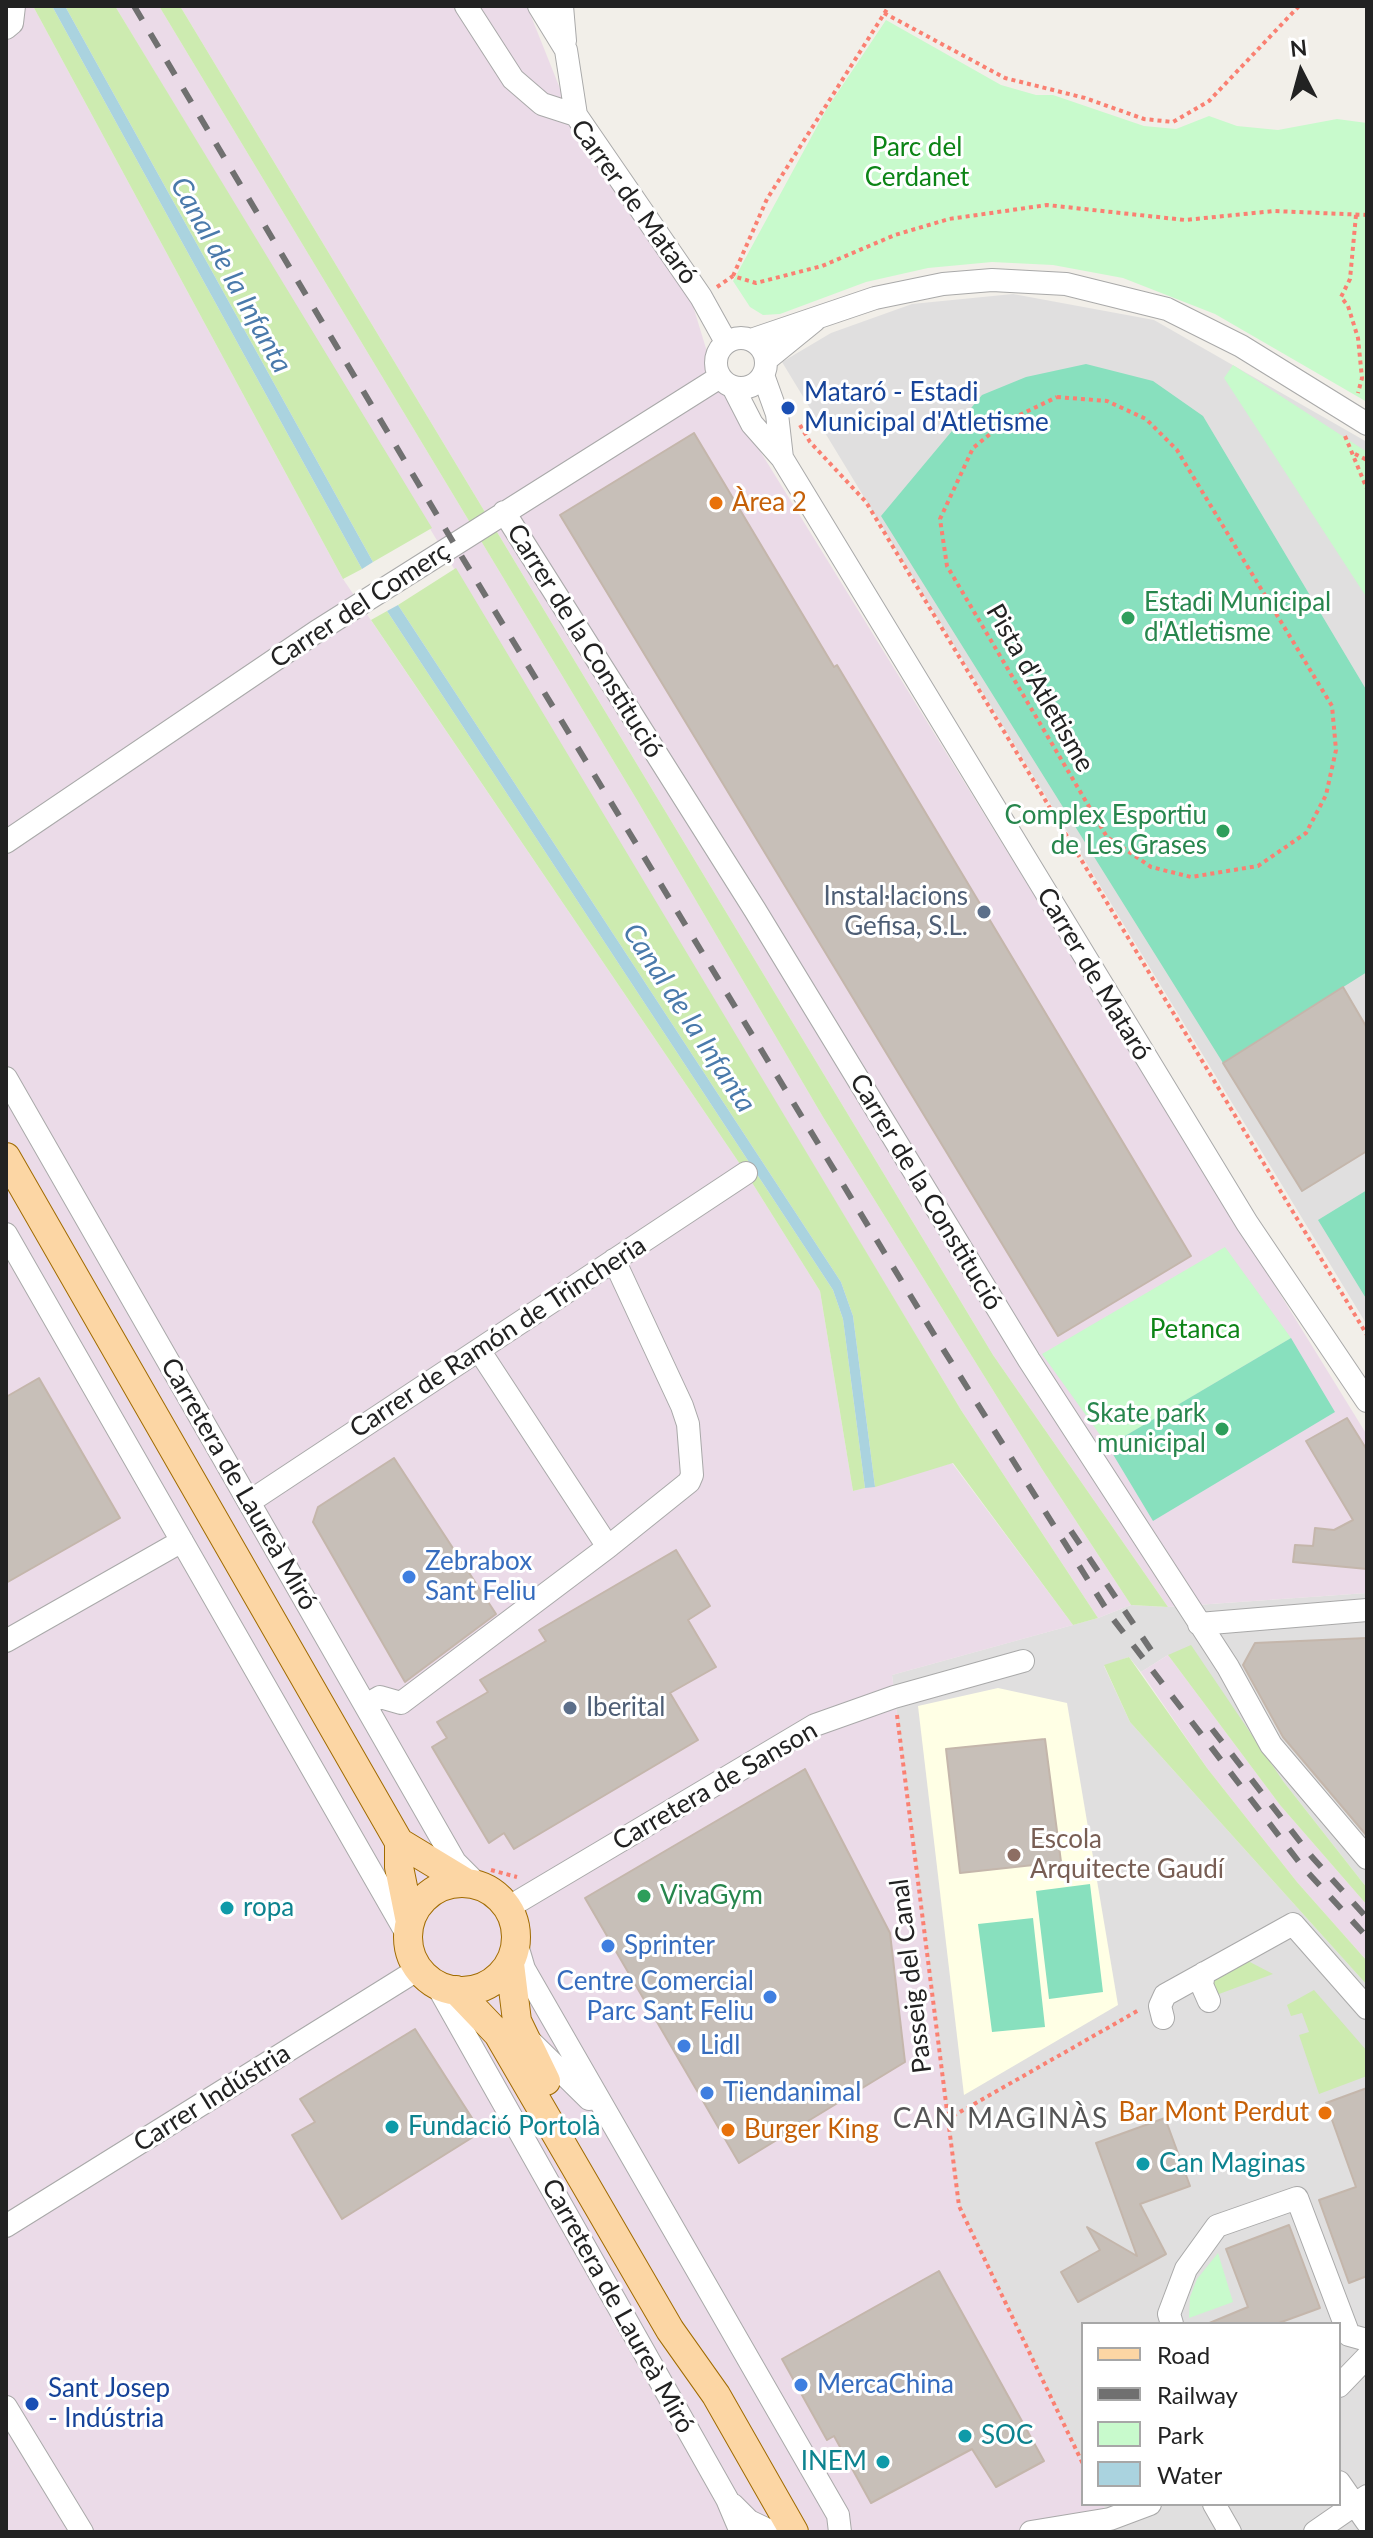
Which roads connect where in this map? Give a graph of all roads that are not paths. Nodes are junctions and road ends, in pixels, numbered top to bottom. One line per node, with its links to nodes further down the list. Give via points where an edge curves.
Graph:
1 (466, 6): 5 (street, Carrer de Mataró, via 513,79 542,104)
2 (539, 6): 4 (street)
3 (562, 6): 4 (street)
4 (566, 50): 5 (street)
5 (576, 115): 8 (street, Carrer de Mataró)
6 (814, 321): 7 (street); 9 (street); 11 (street, via 875,298 943,284 992,280 1082,287 1167,309 1241,346)
7 (751, 340): 8 (street); 9 (street, via 761,348)
8 (726, 342): 10 (street, via 716,358)
9 (764, 368): 10 (street, via 750,386); 12 (street, Carrer de Mataró)
10 (726, 382): 12 (street, Carrer de Mataró); 13 (street, Carrer del Comerç)
11 (1367, 424)
12 (782, 458): 21 (street, Carrer de Mataró, via 1239,1210)
13 (504, 512): 14 (street, Carrer del Comerç); 26 (street, Carrer de la Constitució, via 755,910 1020,1347)
14 (6, 842)
15 (6, 1078): 22 (street, Carretera de Laureà Miró)
16 (6, 1157): 30 (main road, Carretera de Laureà Miró)
17 (746, 1173): 19 (street, Carrer de Ramón de Trincheria)
18 (6, 1234): 23 (street)
19 (614, 1260): 20 (street, Carrer de Ramón de Trincheria); 24 (street, via 682,1406 692,1475)
20 (479, 1350): 22 (street, Carrer de Ramón de Trincheria); 24 (street)
21 (1367, 1401)
22 (249, 1502): 29 (street, Carretera de Laureà Miró)
23 (182, 1541): 27 (street); 34 (street)
24 (608, 1547): 29 (street, via 401,1703 380,1697)
25 (1367, 1610): 26 (street)
26 (1199, 1624): 31 (street, Carrer de la Constitució, via 1271,1745)
27 (6, 1641)
28 (1023, 1661): 33 (street, Carretera de Sanson, via 815,1725)
29 (366, 1705): 32 (street, Carretera de Laureà Miró)
30 (399, 1842): 32 (main road, Carretera de Laureà Miró); 34 (main road, Carretera de Laureà Miró)
31 (1367, 1858)
32 (472, 1883): 33 (main road); 34 (main road, via 443,1886 426,1895)
33 (509, 1907): 35 (main road)
34 (409, 1929): 37 (main road)
35 (513, 1953): 37 (main road, via 497,1979 481,1987); 41 (main road, Carretera de Laureà Miró, via 513,2004); 42 (street)
36 (1204, 1973): 38 (street, via 1202,1985); 39 (street, via 1293,1924); 40 (street, via 1165,1995 1160,2006)
37 (437, 1982): 43 (street, Carrer Indústria); 48 (main road, Carretera de Laureà Miró, via 498,2034 670,2330); 51 (street, Carretera de Laureà Miró)
38 (1209, 2001)
39 (1367, 2008)
40 (1163, 2018)
41 (521, 2032): 42 (street, via 579,2086); 48 (main road, Carretera de Laureà Miró, via 685,2323)
42 (632, 2157): 60 (street, via 838,2515)
43 (6, 2226)
44 (1171, 2322): 45 (street, via 1169,2314 1186,2269 1217,2226 1297,2198 1349,2335)
45 (1367, 2340)
46 (1367, 2357): 47 (street)
47 (1341, 2384)
48 (716, 2395): 59 (main road, Carretera de Laureà Miró)
49 (6, 2407): 56 (street)
50 (1341, 2484): 54 (street)
51 (727, 2499): 57 (street, Carretera de Laureà Miró); 58 (street, Carretera de Laureà Miró, via 749,2521)
52 (1147, 2506): 55 (street)
53 (1215, 2506): 62 (street)
54 (1363, 2508): 63 (street)
55 (1114, 2526): 61 (street)
56 (82, 2532)
57 (741, 2532)
58 (772, 2532)
59 (794, 2532)
60 (840, 2532)
61 (1031, 2532)
62 (1230, 2532)
63 (1315, 2532)

